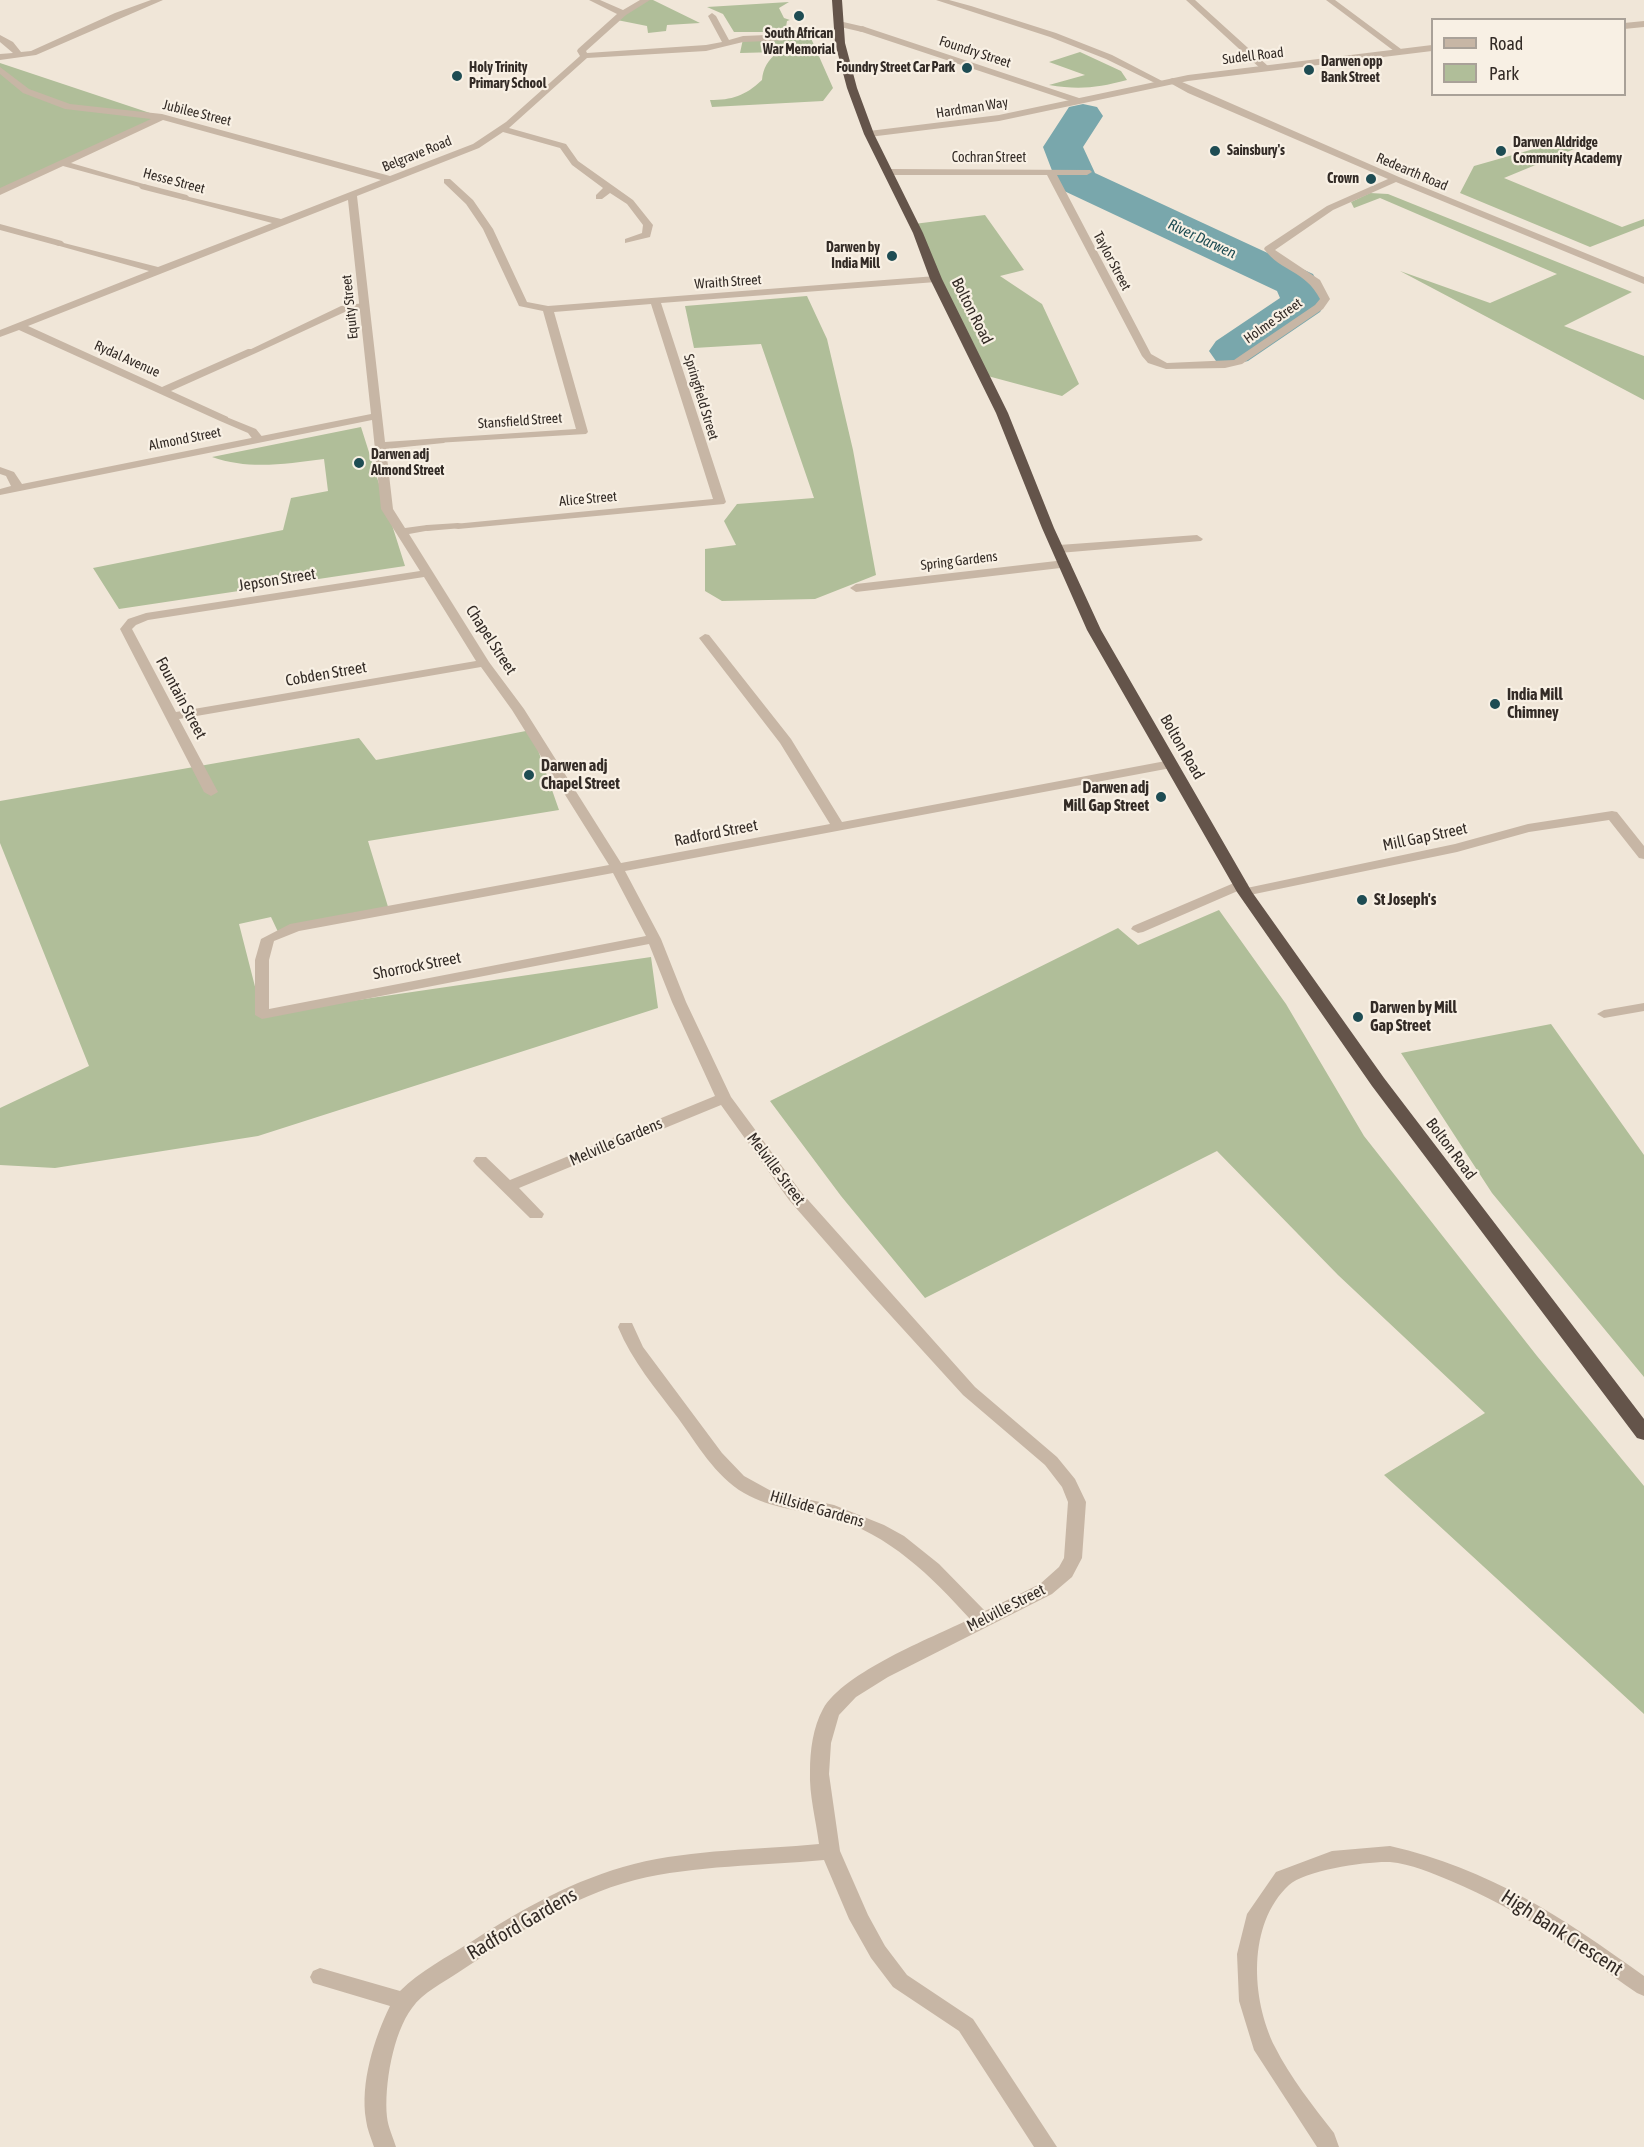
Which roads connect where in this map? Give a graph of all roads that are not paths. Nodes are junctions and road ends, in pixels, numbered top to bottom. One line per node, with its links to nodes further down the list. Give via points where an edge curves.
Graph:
1 (159, 0): 17 (street, via 33,53)
2 (593, 0): 8 (street)
3 (645, 0): 8 (street)
4 (837, 0): 12 (highway, Bolton Road)
5 (940, 0): 23 (street, via 1040,31)
6 (1190, 0): 20 (street)
7 (1330, 0): 16 (street)
8 (623, 13): 18 (street, Belgrave Road, via 581,51)
9 (712, 16): 14 (street)
10 (1644, 24): 11 (street)
11 (1626, 26)
12 (839, 30): 14 (street); 24 (street, Foundry Street, via 862,29); 27 (highway, Bolton Road, via 852,88)
13 (0, 38): 17 (street)
14 (727, 43): 18 (street)
15 (1431, 48): 16 (street, Sudell Road)
16 (1401, 52): 20 (street, Sudell Road)
17 (18, 54): 19 (street)
18 (585, 56): 26 (street, Belgrave Road)
19 (0, 57)
20 (1265, 68): 22 (street, Sudell Road)
21 (0, 70): 25 (street, Jubilee Street, via 26,92 68,107)
22 (1173, 81): 23 (street, Sudell Road); 33 (street, Redearth Road)
23 (1162, 83): 24 (street, Sudell Road)
24 (1079, 101): 27 (street, Hardman Way, via 951,126)
25 (162, 117): 28 (street); 32 (street, Jubilee Street)
26 (503, 129): 32 (street, Belgrave Road, via 476,146); 35 (street, via 562,146 575,163)
27 (869, 134): 29 (highway, Bolton Road)
28 (62, 163): 36 (street); 39 (street, Hesse Street)
29 (890, 172): 30 (street, Cochran Street); 43 (highway, Bolton Road)
30 (1054, 172): 31 (street, Cochran Street); 50 (street, Taylor Street, via 1054,182)
31 (1087, 172)
32 (393, 180): 37 (street, Belgrave Road)
33 (1396, 180): 44 (street, Redearth Road); 50 (street, Holme Street, via 1330,208 1269,249 1316,282 1325,299 1319,307 1238,362 1184,367)
34 (447, 181): 47 (street, Wraith Street, via 470,202 482,220 523,304)
35 (609, 188): 38 (street); 41 (street, via 630,202 648,225 647,235)
36 (0, 192)
37 (352, 196): 39 (street, Belgrave Road); 46 (street, Equity Street)
38 (599, 197)
39 (280, 222): 42 (street, Belgrave Road)
40 (0, 227): 42 (street)
41 (628, 241)
42 (158, 270): 48 (street, Belgrave Road)
43 (936, 279): 45 (street, Wraith Street); 61 (highway, Bolton Road, via 1002,413)
44 (1644, 281)
45 (655, 301): 47 (street, Wraith Street); 58 (street, Springfield Street)
46 (364, 306): 51 (street, via 345,308); 52 (street, Equity Street)
47 (548, 309): 54 (street, Stansfield Street, via 582,432)
48 (19, 326): 49 (street, Belgrave Road); 51 (street, Rydal Avenue)
49 (0, 334)
50 (1152, 362)
51 (162, 391): 53 (street, Rydal Avenue, via 252,431)
52 (375, 416): 53 (street, Almond Street); 54 (street, Chapel Street)
53 (258, 439): 56 (street, Almond Street)
54 (379, 446): 59 (street, Chapel Street, via 387,509)
55 (0, 470): 56 (street, via 10,474)
56 (18, 488): 57 (street, Almond Street)
57 (0, 492)
58 (720, 502): 59 (street, Alice Street)
59 (400, 532): 63 (street, Chapel Street)
60 (1197, 539): 61 (street)
61 (1059, 549): 62 (highway, Bolton Road)
62 (1065, 564): 64 (street, Spring Gardens); 69 (highway, Bolton Road, via 1094,630)
63 (428, 573): 65 (street, Jepson Street); 67 (street, Chapel Street)
64 (856, 588)
65 (132, 622): 68 (street, Fountain Street, via 126,629)
66 (705, 638): 71 (street, via 786,742)
67 (484, 663): 68 (street, Cobden Street); 73 (street, Chapel Street, via 519,709)
68 (173, 716): 70 (street, Fountain Street)
69 (1172, 764): 71 (street, Radford Street); 74 (highway, Bolton Road)
70 (211, 792)
71 (838, 826): 73 (street, Radford Street)
72 (1644, 855): 74 (street, Mill Gap Street, via 1612,816 1528,828 1457,848)
73 (616, 868): 76 (street, Radford Street, via 295,927); 77 (street, Melville Street)
74 (1243, 888): 75 (street, Mill Gap Street); 85 (highway, Bolton Road, via 1378,1082)
75 (1138, 929)
76 (268, 939): 77 (street, Shorrock Street, via 262,960 262,1015)
77 (654, 939): 80 (street, Melville Street)
78 (1644, 1007): 79 (street)
79 (1604, 1014)
80 (724, 1098): 82 (street, Melville Gardens); 86 (street, Melville Street, via 795,1196 878,1291 969,1391 1051,1461 1069,1485 1077,1502 1073,1558 1066,1572 1046,1589)
81 (481, 1161): 82 (street)
82 (508, 1187): 83 (street)
83 (536, 1214)
84 (626, 1327): 86 (street, Hillside Gardens, via 635,1349 725,1470 749,1488 785,1502 833,1511 872,1524 908,1548)
85 (1644, 1433)
86 (982, 1620): 87 (street, Melville Street, via 881,1672 849,1692 831,1712 821,1743 819,1774)
87 (830, 1851): 90 (street, Radford Gardens, via 687,1864 636,1872 584,1888 522,1919); 92 (street, Melville Street, via 878,1952 900,1981 966,2025)
88 (320, 1977): 90 (street)
89 (1644, 1987): 93 (street, High Bank Crescent, via 1558,1926 1490,1888 1429,1863 1390,1854 1332,1858 1283,1878 1257,1914 1247,1953 1249,2001 1265,2050)
90 (403, 2001): 91 (street, Radford Gardens, via 388,2032 380,2071 376,2116)
91 (385, 2147)
92 (1046, 2147)
93 (1328, 2147)

